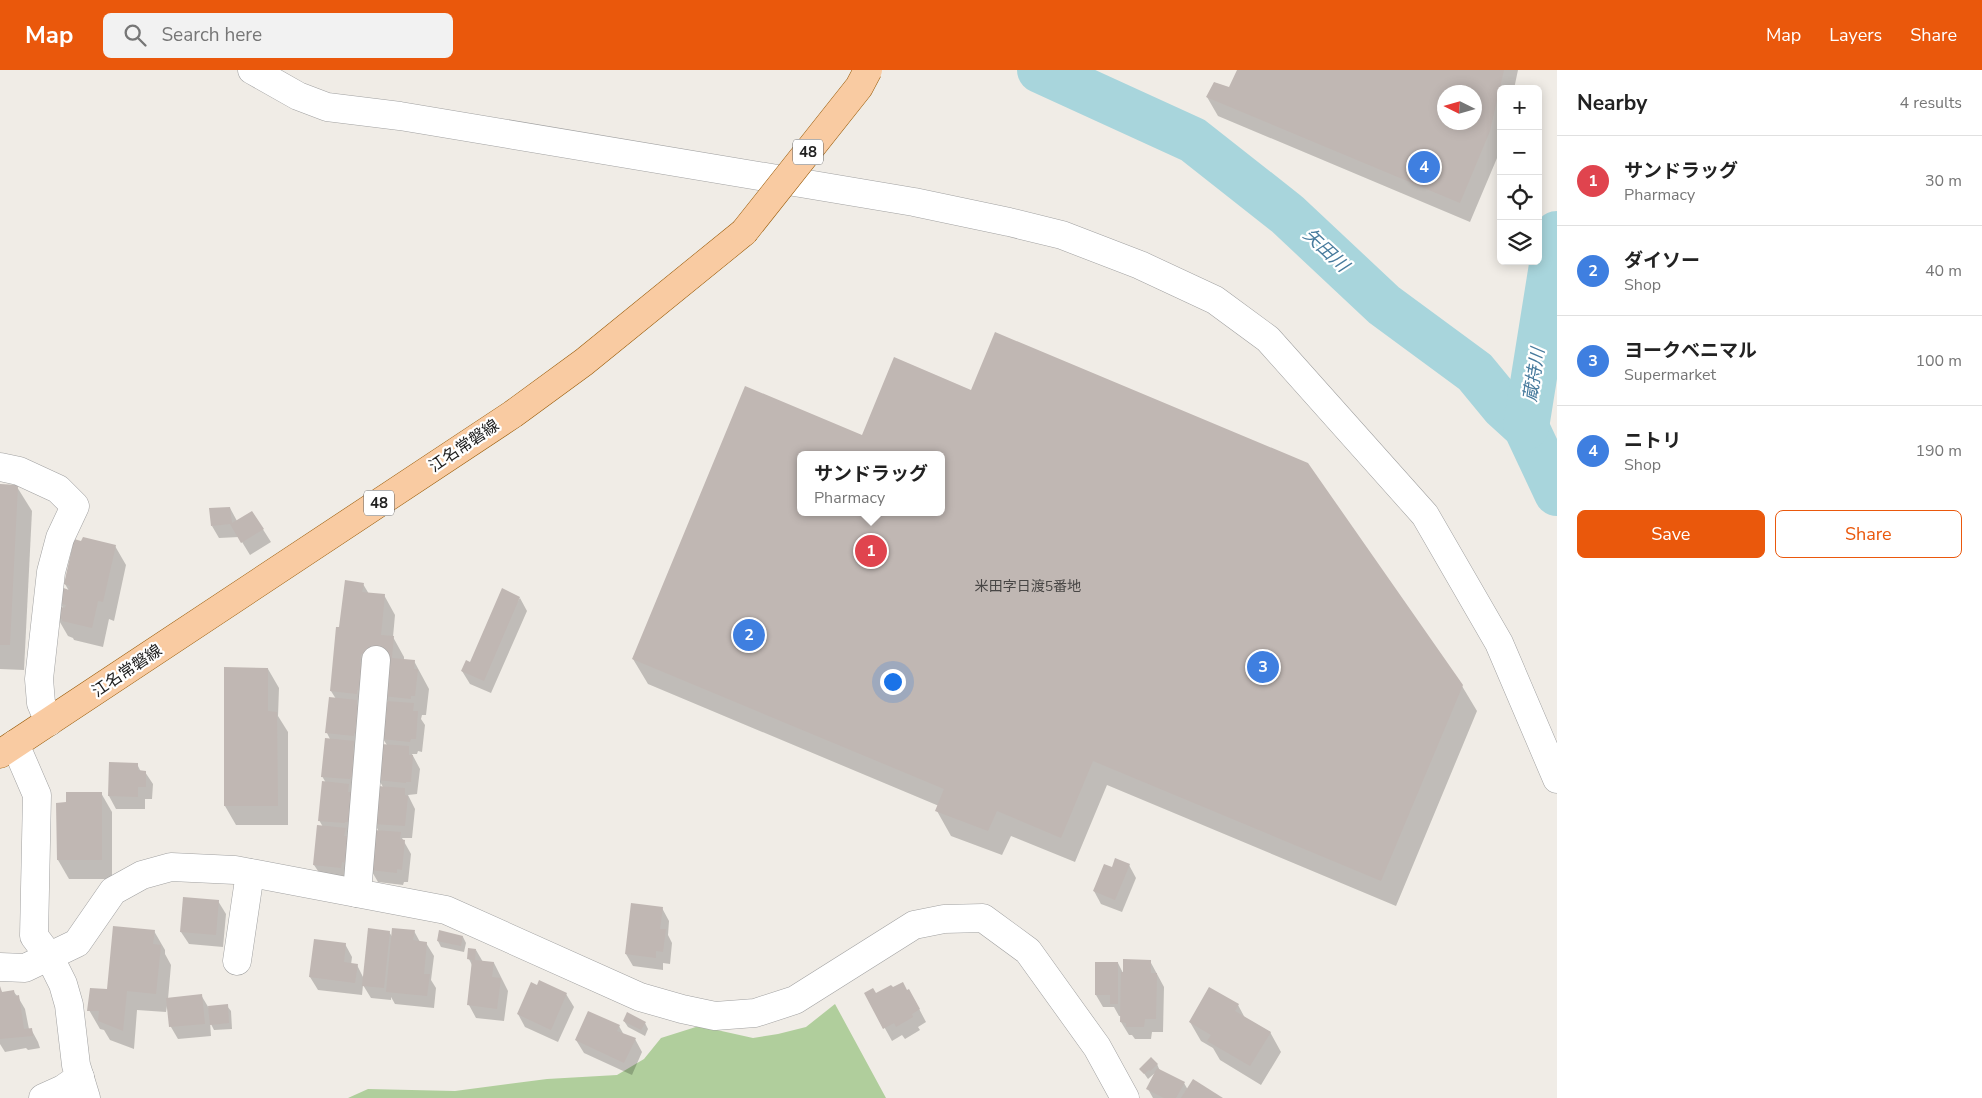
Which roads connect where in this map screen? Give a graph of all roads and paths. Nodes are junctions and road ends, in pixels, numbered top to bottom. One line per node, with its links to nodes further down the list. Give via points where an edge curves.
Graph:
1 (252, 70): 7 (street, via 298,96 327,107 400,116 914,202 1009,222 1062,235 1140,265 1215,300 1268,339 1425,515 1499,642)
2 (868, 70): 5 (main road, 江名常磐線 / 48, bridge, via 859,87 744,232 584,362 513,414)
3 (0, 466): 5 (street, via 20,471 58,489 75,506 60,538 51,572 39,680 40,703)
4 (376, 660): 9 (street)
5 (49, 722): 6 (main road, 江名常磐線 / 48)
6 (7, 749): 10 (street, via 37,795 34,936)
7 (1557, 779)
8 (250, 873): 9 (street); 10 (street, via 171,867 142,875 113,891 77,943); 11 (street)
9 (356, 893): 15 (street, via 446,910 640,997 715,1016 755,1013 795,1000 914,925 944,919 983,918 1028,951 1097,1047)
10 (49, 956): 12 (street, via 25,968); 13 (street, via 69,1005 76,1065)
11 (237, 960)
12 (0, 967)
13 (83, 1088): 14 (street, via 62,1089)
14 (43, 1098)
15 (1125, 1098)

